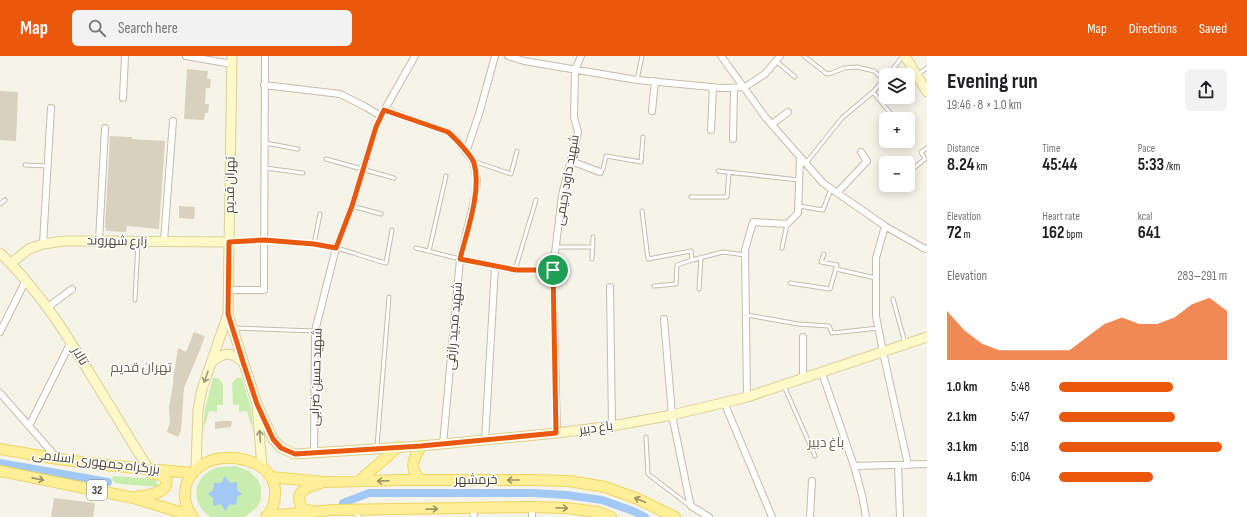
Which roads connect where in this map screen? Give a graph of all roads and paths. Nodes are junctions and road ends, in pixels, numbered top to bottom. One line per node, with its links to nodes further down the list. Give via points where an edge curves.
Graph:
1 (125, 56): 31 (street)
2 (186, 56): 14 (street)
3 (265, 56): 24 (street)
4 (415, 56): 33 (street, شهید حسین ضرابی)
5 (495, 56): 48 (street)
6 (508, 56): 13 (street)
7 (581, 56): 18 (street, شهید داود رحیمی)
8 (642, 56): 22 (lane)
9 (722, 56): 27 (street)
10 (780, 56): 15 (street)
11 (804, 56): 19 (lane, via 827,74 857,67)
12 (904, 56): 16 (lane); 20 (main road)
13 (524, 58): 18 (street)
14 (232, 60): 85 (main road, تهران قدیم)
15 (776, 61): 21 (lane); 27 (street, via 765,74)
16 (894, 68)
17 (927, 68): 20 (lane)
18 (576, 70): 22 (street); 53 (street, شهید داود رحیمی, via 574,117 578,132)
19 (879, 74)
20 (916, 75): 30 (main road)
21 (795, 77)
22 (637, 80): 23 (street)
23 (655, 81): 26 (street); 34 (street)
24 (264, 85): 37 (street, via 340,94); 44 (street)
25 (879, 85): 29 (lane)
26 (713, 87): 28 (street); 41 (street)
27 (745, 87): 28 (street); 39 (street)
28 (734, 88): 43 (street)
29 (873, 92): 36 (lane); 54 (lane, via 842,118)
30 (927, 92)
31 (123, 98)
32 (51, 108): 56 (street)
33 (384, 110): 37 (street, شهید حسین ضرابی); 48 (street, via 448,132)
34 (652, 111)
35 (788, 112): 39 (street)
36 (889, 112)
37 (381, 116): 59 (street, شهید حسین ضرابی)
38 (173, 121): 84 (street)
39 (772, 124): 50 (street)
40 (105, 128): 82 (street)
41 (711, 130)
42 (643, 137): 61 (lane, via 640,162 606,156)
43 (733, 139)
44 (264, 143): 46 (lane); 58 (street)
45 (927, 148): 57 (lane, via 921,152 925,158)
46 (298, 149)
47 (517, 151): 52 (lane, via 511,174)
48 (466, 152): 52 (street)
49 (861, 152): 67 (street, via 867,161)
50 (800, 157): 54 (street); 66 (street)
51 (326, 159): 59 (lane)
52 (473, 161): 100 (street, شهید مجید رازقی, via 477,180 475,197)
53 (572, 161): 61 (street); 89 (street, شهید داود رحیمی, via 562,195)
54 (806, 163): 67 (street, via 823,183)
55 (25, 165): 56 (lane)
56 (48, 166): 86 (street)
57 (915, 167)
58 (264, 168): 63 (lane); 81 (street)
59 (364, 170): 65 (lane); 72 (street, شهید حسین ضرابی)
60 (718, 171): 62 (lane)
61 (600, 172)
62 (729, 172): 66 (lane); 68 (lane, via 727,197)
63 (303, 173)
64 (446, 176): 94 (lane)
65 (394, 178)
66 (799, 180): 73 (street)
67 (834, 191): 73 (lane, via 823,210); 78 (street)
68 (691, 197)
69 (5, 200): 71 (lane)
70 (536, 200): 105 (lane)
71 (0, 204)
72 (352, 206): 76 (lane); 90 (street, شهید حسین ضرابی)
73 (798, 206): 77 (street, via 798,213)
74 (642, 212): 101 (lane, via 648,259 691,251)
75 (320, 214): 87 (lane)
76 (381, 214)
77 (787, 224): 92 (lane); 97 (street, via 753,222)
78 (885, 226): 93 (street); 107 (street, via 876,258)
79 (392, 230): 90 (lane, via 386,263)
80 (593, 237): 88 (lane)
81 (264, 240): 85 (lane); 87 (lane); 114 (street, via 264,290)
82 (99, 241): 83 (main road, زارع شهروند); 86 (main road, زارع شهروند)
83 (138, 241): 84 (main road, زارع شهروند); 117 (lane)
84 (164, 241): 85 (main road, زارع شهروند)
85 (229, 242): 114 (main road, تهران قدیم)
86 (43, 244): 102 (main road, زارع شهروند, via 29,249)
87 (314, 244): 90 (lane)
88 (593, 246): 89 (lane); 98 (lane)
89 (556, 247): 106 (street, شهید داود رحیمی)
90 (336, 248): 124 (street, شهید حسین ضرابی)
91 (416, 248): 94 (lane)
92 (782, 248)
93 (926, 249)
94 (430, 251): 100 (lane)
95 (0, 253): 102 (main road, تالار)
96 (824, 254): 104 (lane, via 821,262 837,265)
97 (745, 255): 99 (lane, via 723,252); 120 (street)
98 (592, 258)
99 (701, 258): 101 (lane); 113 (lane)
100 (460, 259): 103 (street); 146 (street, شهید مجید رازقی)
101 (692, 260): 110 (lane, via 677,264 676,284)
102 (11, 263): 108 (main road, تالار)
103 (495, 267): 105 (street); 145 (street)
104 (836, 269): 107 (lane); 109 (lane, via 830,290)
105 (516, 270): 106 (street)
106 (553, 270): 143 (street, شهید داود رحیمی)
107 (876, 278): 123 (street, via 876,316)
108 (26, 280): 118 (main road, تالار); 125 (street)
109 (790, 283)
110 (654, 286)
111 (610, 287): 142 (street)
112 (72, 289): 118 (street)
113 (699, 289)
114 (228, 290): 119 (main road, تهران قدیم)
115 (389, 297): 149 (lane)
116 (893, 299): 129 (lane)
117 (135, 300)
118 (48, 307): 128 (main road, تالار)
119 (228, 314): 122 (main road); 132 (main road)
120 (746, 314): 123 (lane, via 798,324 829,326 832,333); 137 (street)
121 (664, 319): 140 (street)
122 (233, 328): 124 (lane); 131 (main road)
123 (879, 328): 130 (street)
124 (315, 331): 151 (street, شهید حسین ضرابی)
125 (0, 332)
126 (803, 337): 134 (street)
127 (927, 337): 129 (main road, باغ دبیر)
128 (71, 342): 141 (street); 159 (main road, تالار)
129 (906, 344): 130 (main road, باغ دبیر)
130 (883, 352): 133 (main road, باغ دبیر); 157 (street)
131 (243, 362): 132 (main road, via 230,354); 139 (main road)
132 (211, 363): 161 (main road, one-way to 161, via 198,410)
133 (822, 373): 134 (main road, باغ دبیر); 158 (street)
134 (803, 379): 135 (main road, باغ دبیر)
135 (784, 386): 137 (main road, باغ دبیر); 152 (lane)
136 (0, 393): 141 (street)
137 (747, 397): 138 (main road, باغ دبیر)
138 (724, 402): 140 (main road, باغ دبیر); 182 (street)
139 (257, 404): 151 (main road, باغ دبیر, via 273,439 281,448 295,454); 160 (main road, one-way to 139)
140 (672, 415): 142 (main road, باغ دبیر); 170 (street)
141 (29, 426): 153 (street)
142 (612, 426): 143 (main road, باغ دبیر)
143 (556, 433): 145 (main road, باغ دبیر)
144 (646, 437): 170 (lane, via 648,474)
145 (485, 440): 146 (main road, باغ دبیر)
146 (443, 444): 147 (main road, باغ دبیر)
147 (421, 446): 148 (main road, باغ دبیر); 164 (main road, via 413,462 414,472)
148 (398, 447): 149 (main road, باغ دبیر); 165 (main road)
149 (377, 448): 151 (main road, باغ دبیر)
150 (0, 449): 153 (main road, بزرگراه جمهوری اسلامی / 32)
151 (314, 453)
152 (815, 456)
153 (58, 459): 155 (main road, بزرگراه جمهوری اسلامی / 32)
154 (927, 464): 157 (street)
155 (105, 465): 159 (main road, بزرگراه جمهوری اسلامی / 32); 168 (main road, via 116,470 165,477 167,482 162,490)
156 (898, 465): 157 (street); 158 (street); 185 (street)
157 (908, 465)
158 (854, 466): 184 (street)
159 (148, 468): 161 (main road, بزرگراه جمهوری اسلامی / 32)
160 (262, 468): 161 (main road, via 239,458 227,457); 163 (main road)
161 (194, 470): 177 (main road, 32, via 184,494 188,510)
162 (0, 472): 168 (main road, بزرگراه جمهوری اسلامی / 32, one-way to 168)
163 (271, 477): 167 (main road, خرمشهر); 175 (main road, via 276,493 275,501)
164 (420, 480): 165 (main road, خرمشهر, one-way to 165); 180 (main road, خرمشهر, one-way to 164, via 638,499 605,487 583,483 533,480)
165 (359, 481): 167 (main road, خرمشهر)
166 (812, 481): 183 (street)
167 (324, 482): 174 (main road, via 308,487 299,496 302,508)
168 (134, 498): 169 (main road, بزرگراه جمهوری اسلامی / 32)
169 (158, 505): 176 (main road); 177 (main road, بزرگراه جمهوری اسلامی / 32)
170 (691, 506): 181 (street)
171 (345, 510): 172 (main road, one-way to 172); 174 (main road); 178 (lane)
172 (474, 512): 173 (main road)
173 (532, 512): 179 (main road, one-way to 179, via 566,508 598,512)
174 (316, 514): 175 (main road)
175 (266, 516)
176 (172, 517)
177 (193, 517)
178 (360, 517)
179 (611, 517)
180 (675, 517)
181 (709, 517)
182 (772, 517)
183 (810, 517)
184 (866, 517)
185 (900, 517)

